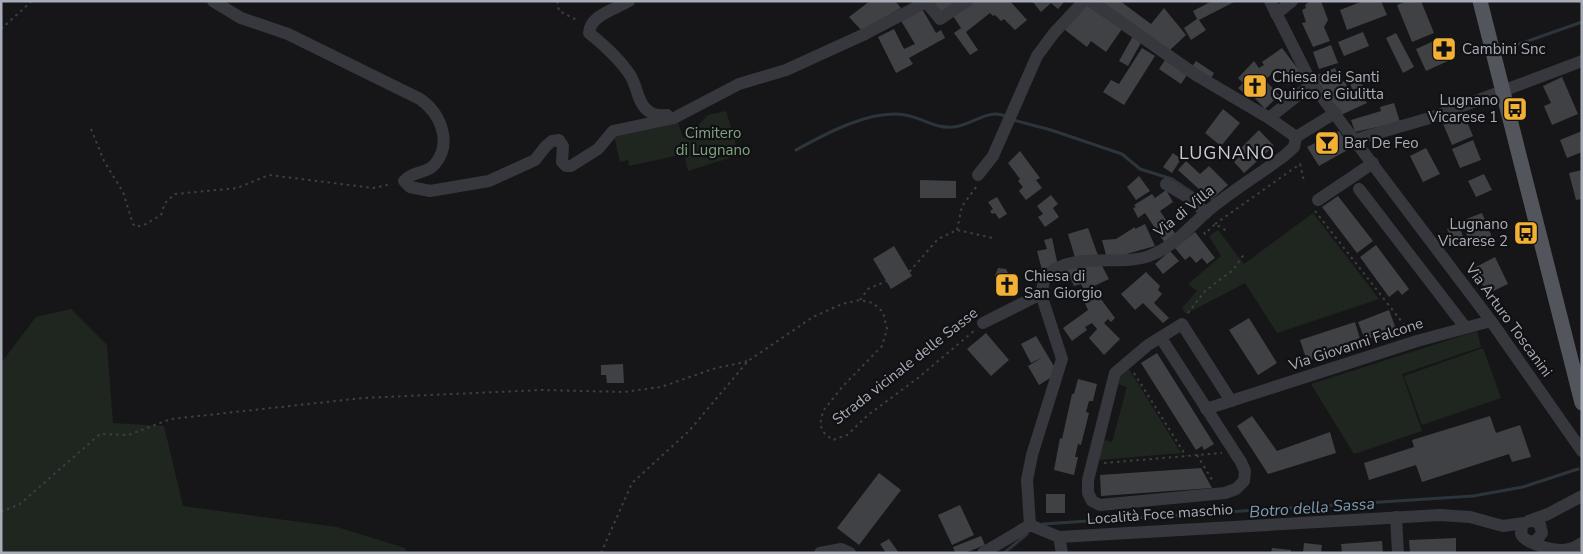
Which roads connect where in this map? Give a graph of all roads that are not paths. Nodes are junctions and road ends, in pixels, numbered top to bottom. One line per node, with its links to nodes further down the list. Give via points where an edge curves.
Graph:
1 (213, 1): 13 (street, via 241,18 288,34 431,107 442,129 444,144 435,164 404,181 410,187 430,191 488,181 536,160 552,141 559,140 563,146 562,162 571,166 598,149 613,131)
2 (629, 1): 13 (street, via 597,19 589,33 630,74 640,103 647,111 658,116)
3 (967, 1): 8 (street, via 940,19)
4 (1084, 1): 19 (street, via 1037,56 992,156)
5 (1091, 1): 15 (street, via 1196,76)
6 (1292, 1): 9 (street)
7 (1480, 1): 12 (main road)
8 (926, 2): 13 (street, via 857,38 786,70 739,84)
9 (1273, 6): 11 (street, Via Arturo Toscanini)
10 (1582, 61): 12 (street)
11 (1312, 84): 14 (street, Via Arturo Toscanini); 15 (street)
12 (1503, 91): 17 (street, via 1433,117); 30 (main road)
13 (685, 113)
14 (1335, 114): 16 (street, Via di Villa); 17 (street, Via Arturo Toscanini)
15 (1269, 118): 16 (street)
16 (1296, 137): 23 (street, Via di Villa, via 1294,147 1284,156)
17 (1354, 140): 18 (street, Via Arturo Toscanini)
18 (1373, 164): 22 (street); 25 (street, Via Arturo Toscanini)
19 (979, 173)
20 (1166, 184): 23 (street, via 1191,199)
21 (1359, 189): 27 (street)
22 (1315, 203)
23 (1206, 213): 24 (street, Via di Villa, via 1176,242 1148,257 1106,259 1070,264 1059,269 1045,277)
24 (1040, 294): 26 (street, Strada vicinale delle Sasse); 36 (street, via 1062,359 1027,480)
25 (1491, 321): 27 (street, Via Giovanni Falcone); 32 (street, Via Arturo Toscanini)
26 (983, 323)
27 (1464, 328): 29 (street, Via Giovanni Falcone)
28 (1160, 338): 29 (street, via 1182,324); 31 (street); 31 (street, via 1115,373 1091,464 1088,493 1092,501 1100,504 1236,489 1246,478 1243,466)
29 (1231, 401): 31 (street, Via Giovanni Falcone)
30 (1582, 403)
31 (1206, 409)
32 (1582, 451)
33 (1582, 496): 34 (street)
34 (1548, 514): 37 (street); 38 (street, via 1542,523)
35 (1396, 517): 37 (street, Località Foce maschio, via 1457,516); 39 (street, Località Foce maschio); 46 (street)
36 (1030, 525): 39 (street, Località Foce maschio); 44 (street)
37 (1526, 531): 38 (street, via 1537,540); 38 (street, via 1537,522); 41 (street)
38 (1542, 532): 41 (street)
39 (1059, 537): 45 (street)
40 (1580, 545): 41 (street, via 1561,550)
41 (1552, 548)
42 (820, 553): 43 (street, via 841,549)
43 (850, 553)
44 (983, 553)
45 (1062, 553)
46 (1398, 553)

